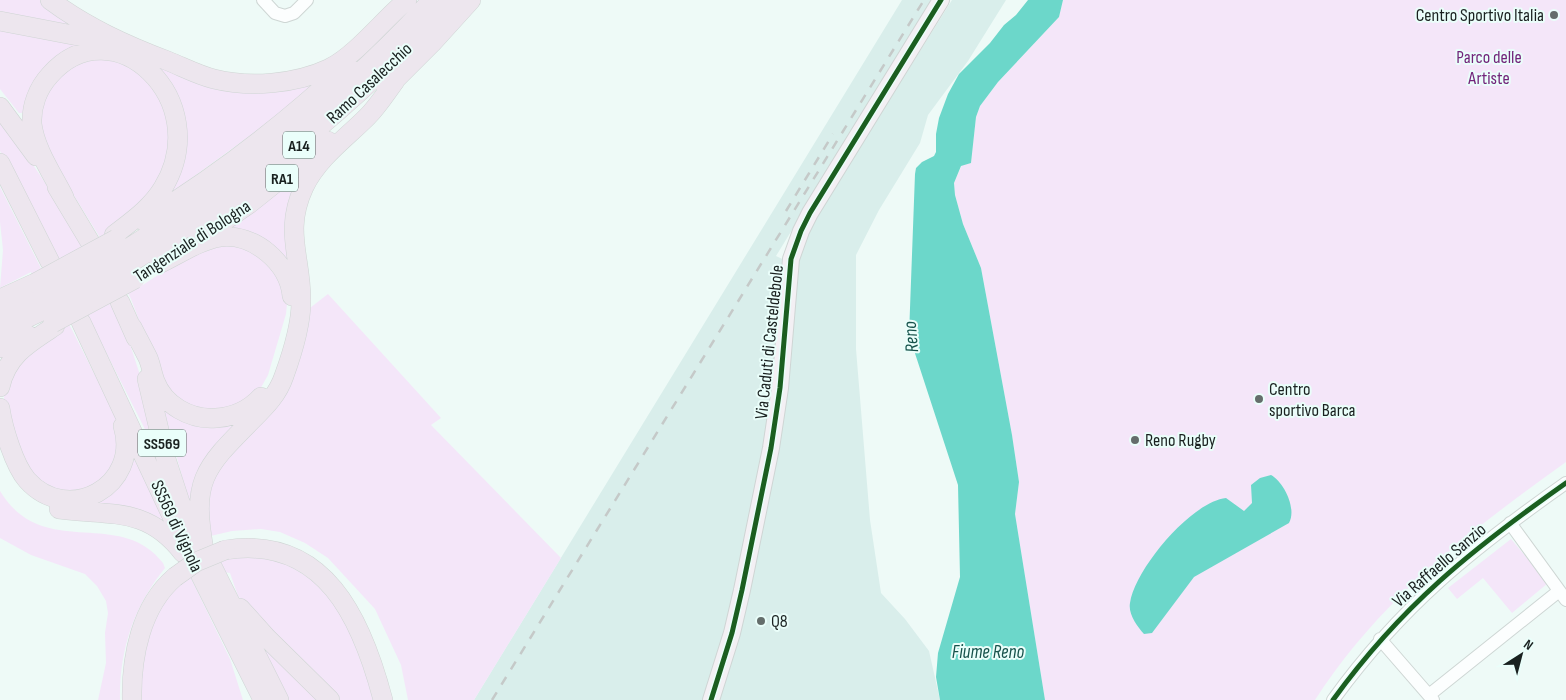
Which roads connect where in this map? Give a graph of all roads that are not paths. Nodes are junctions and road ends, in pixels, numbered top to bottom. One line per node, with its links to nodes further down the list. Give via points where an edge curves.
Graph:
1 (50, 0): 11 (highway, via 99,31)
2 (263, 0): 3 (street, via 284,16 294,13)
3 (308, 0)
4 (407, 0): 11 (highway, via 338,63 299,78 256,83 225,81)
5 (412, 0): 19 (highway, Tangenziale di Bologna / RA1, via 364,50 298,110 208,179)
6 (432, 0): 19 (highway, Ramo Casalecchio / A14, via 332,98 260,159)
7 (451, 0): 19 (highway, Ramo Casalecchio / A14, via 379,75 322,126 234,195)
8 (471, 0): 12 (highway, Tangenziale di Bologna / RA1)
9 (941, 0): 49 (main road, Via Caduti di Casteldebole, via 810,213 795,247 789,273 776,421 732,633)
10 (0, 21): 11 (highway, via 97,39)
11 (146, 52)
12 (395, 81): 21 (highway, Tangenziale di Bologna / RA1, via 293,170); 36 (highway, via 369,115 318,166 301,194 293,230 301,302 290,358 275,394 224,448 205,477 198,507)
13 (0, 107): 16 (highway)
14 (0, 163): 17 (highway)
15 (0, 180): 17 (highway)
16 (64, 197): 18 (highway); 19 (highway, via 34,135 32,116 39,90 57,68 82,55 111,52 134,60 151,72 166,90 175,110 179,139 175,160 160,192 144,212)
17 (33, 227): 20 (highway)
18 (86, 250): 19 (highway, bridge); 24 (highway, Tangenziale di Bologna / RA1, bridge)
19 (122, 254): 21 (highway, Tangenziale di Bologna / RA1); 24 (highway, Ramo Casalecchio / A14, bridge); 26 (highway, Tangenziale di Bologna / RA1, bridge)
20 (50, 262)
21 (160, 264): 27 (highway, via 220,237 246,240 274,259 289,282 292,306 269,385 254,404 232,416 208,419 186,413 158,389 148,357)
22 (0, 299): 24 (highway, Tangenziale di Bologna / RA1)
23 (120, 302): 27 (highway, SS569 di Vignola / SS569)
24 (46, 307): 25 (highway, Ramo Casalecchio / A14); 26 (highway, Tangenziale di Bologna / RA1, bridge); 28 (highway, Ramo Casalecchio / A14); 29 (highway, Tangenziale di Bologna / RA1); 31 (highway, via 6,368)
25 (0, 316)
26 (80, 316): 30 (highway, SS569 di Vignola / SS569)
27 (132, 327): 36 (highway, SS569 di Vignola / SS569, via 173,482)
28 (0, 331)
29 (0, 348)
30 (110, 382): 32 (highway, via 126,436 126,457 112,482 101,492 86,498 53,497 27,479 17,462); 37 (highway, SS569 di Vignola / SS569)
31 (0, 387)
32 (0, 408)
33 (0, 444): 37 (highway, via 16,482 36,500 57,509 120,514 143,520 170,538)
34 (1566, 483): 35 (street, Via Raffaello Sanzio)
35 (1510, 522): 39 (street); 41 (street, Via Raffaello Sanzio, via 1425,592)
36 (205, 555): 38 (highway, SS569 di Vignola / SS569)
37 (199, 574): 40 (highway, SS569 di Vignola / SS569)
38 (220, 584): 46 (highway); 47 (highway, via 267,638)
39 (1562, 596): 42 (street)
40 (222, 620): 44 (highway); 45 (highway)
41 (1380, 639): 42 (street); 50 (street, Via Raffaello Sanzio)
42 (1431, 697)
43 (132, 700): 48 (highway, bridge, via 136,654 144,623 158,595 175,577 204,558 225,550 256,548 307,564 328,580 362,634)
44 (250, 700)
45 (263, 700)
46 (279, 700)
47 (330, 700)
48 (383, 700)
49 (711, 700)
50 (1333, 700)

